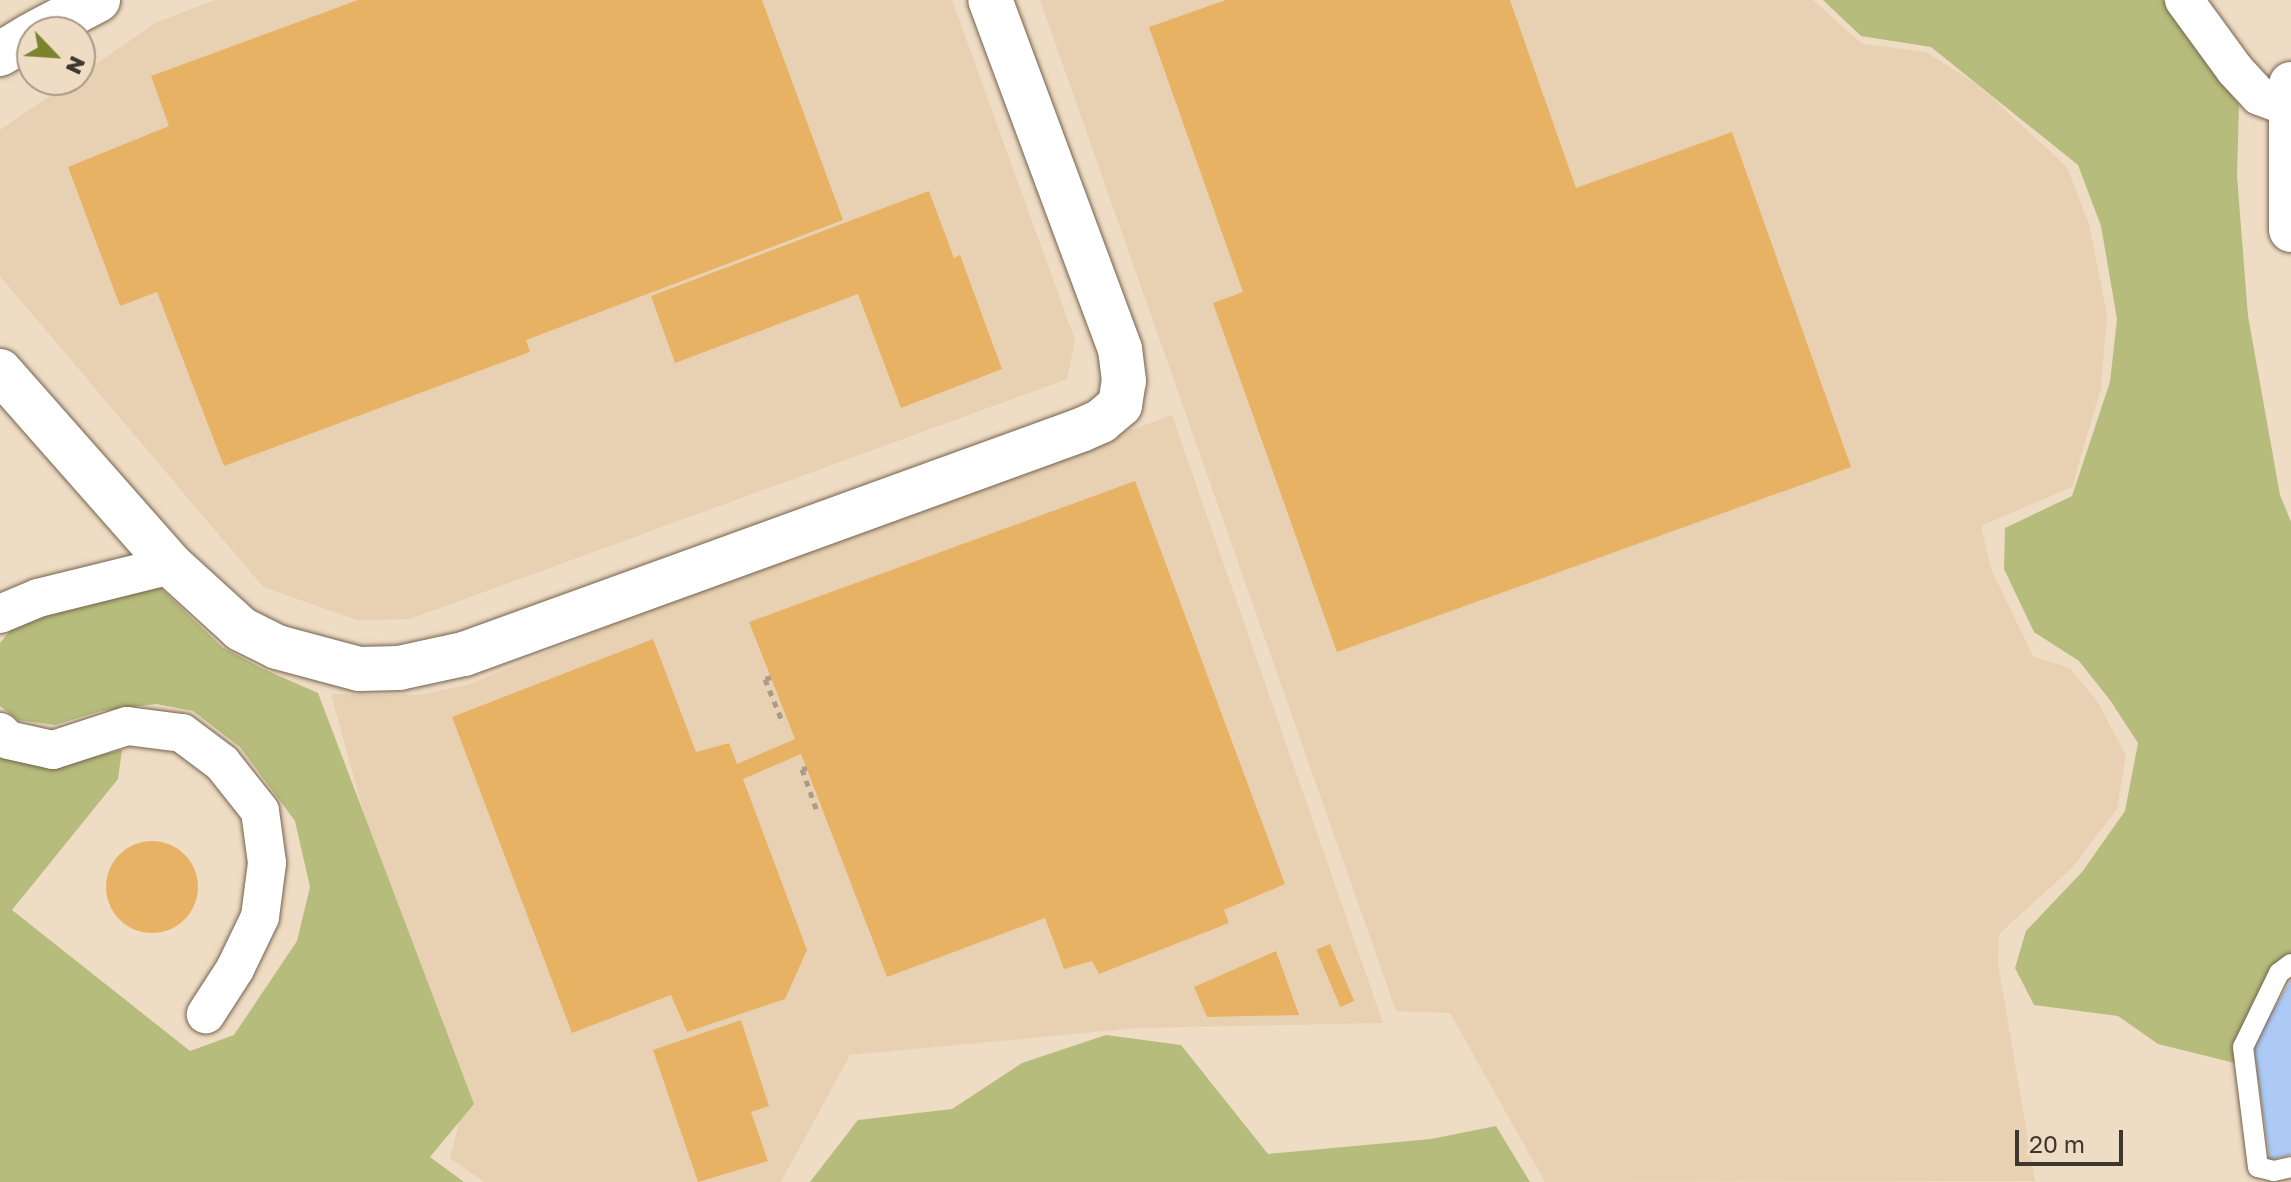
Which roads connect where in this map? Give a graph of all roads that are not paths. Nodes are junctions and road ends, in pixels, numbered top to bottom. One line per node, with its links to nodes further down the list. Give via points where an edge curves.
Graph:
1 (98, 0): 4 (street)
2 (990, 0): 8 (street, via 1120,349 1120,405 1101,421 464,654 399,668 359,669 277,647 241,629)
3 (2184, 0): 5 (street, via 2259,96)
4 (67, 16)
5 (2290, 96): 6 (street)
6 (2291, 230)
7 (0, 371): 8 (street)
8 (171, 565): 9 (street, via 38,598)
9 (0, 614)
10 (0, 732): 12 (street, via 8,740 53,750 127,726 182,733 222,763 260,811 267,863 260,917)
11 (2291, 964): 13 (lane, via 2279,973 2243,1047 2258,1167)
12 (206, 1014)
13 (2291, 1167)

